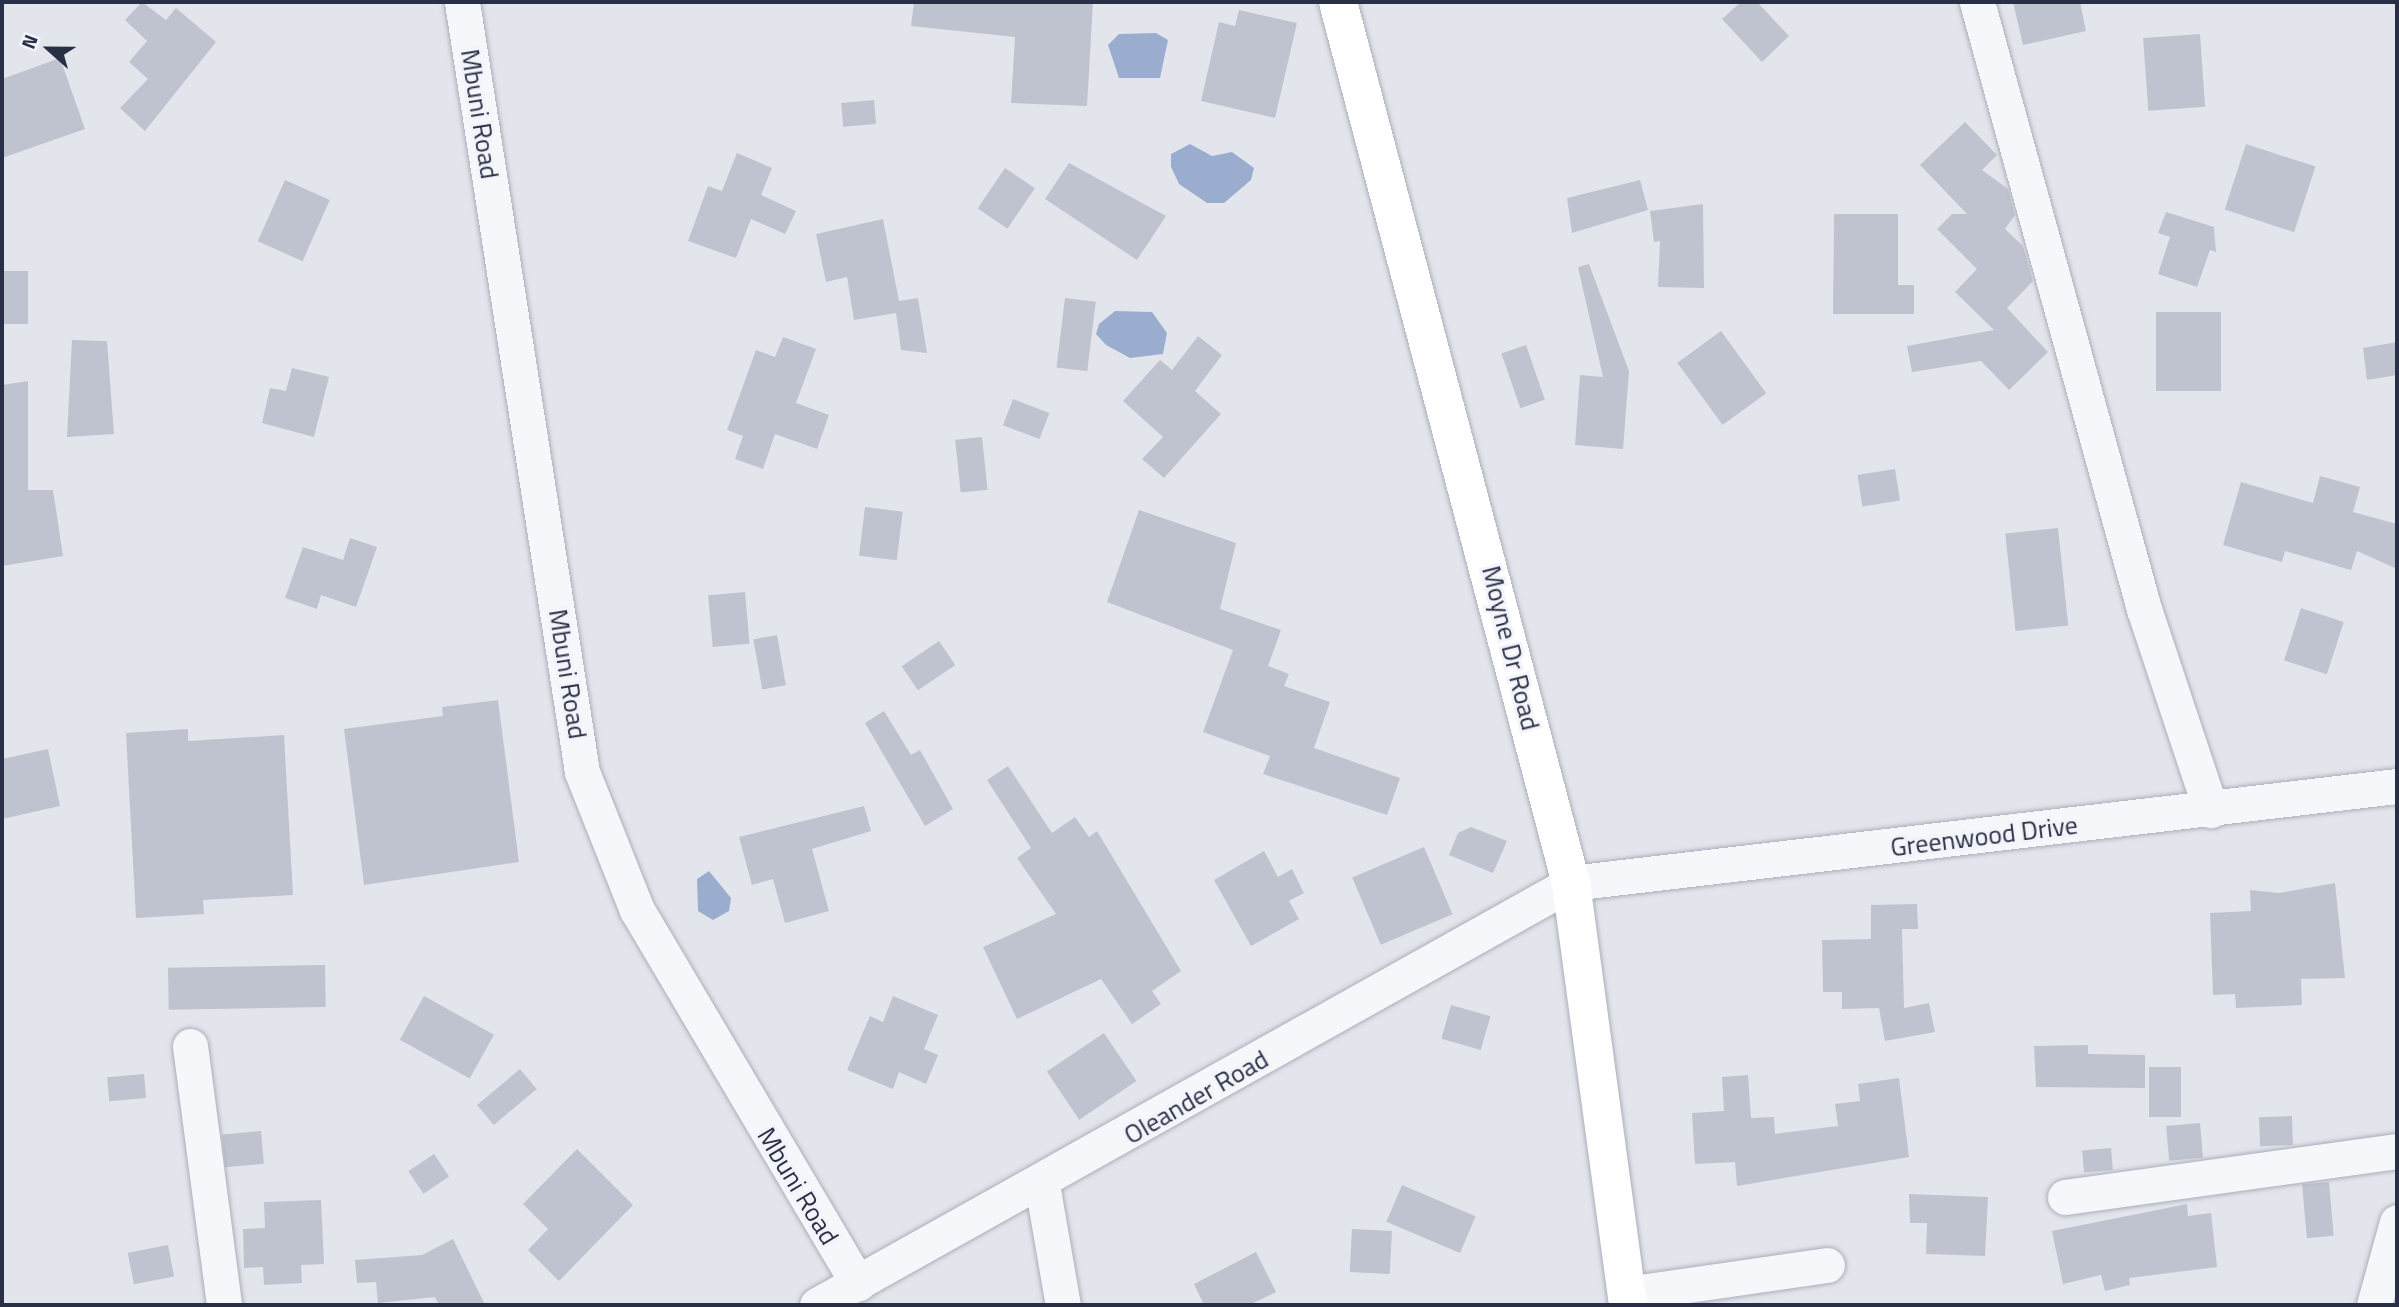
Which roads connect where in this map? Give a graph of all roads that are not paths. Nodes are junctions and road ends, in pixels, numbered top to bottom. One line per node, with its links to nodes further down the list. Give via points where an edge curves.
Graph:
1 (461, 2): 13 (street, Mbuni Road, via 582,772 637,910)
2 (1338, 2): 6 (main road, Moyne Dr Road)
3 (1976, 2): 5 (street, via 2144,609)
4 (2397, 786): 5 (street, Greenwood Drive)
5 (2211, 810): 6 (street, Greenwood Drive)
6 (1571, 883): 9 (street, Oleander Road); 14 (main road, Moyne Dr Road)
7 (190, 1046): 15 (street)
8 (2397, 1151): 10 (street)
9 (1042, 1184): 13 (street, Oleander Road); 17 (street)
10 (2065, 1197)
11 (2397, 1222): 18 (street)
12 (1827, 1265): 14 (street)
13 (858, 1283): 16 (street, Oleander Road)
14 (1627, 1300)
15 (224, 1305)
16 (817, 1305)
17 (1063, 1305)
18 (2374, 1305)

